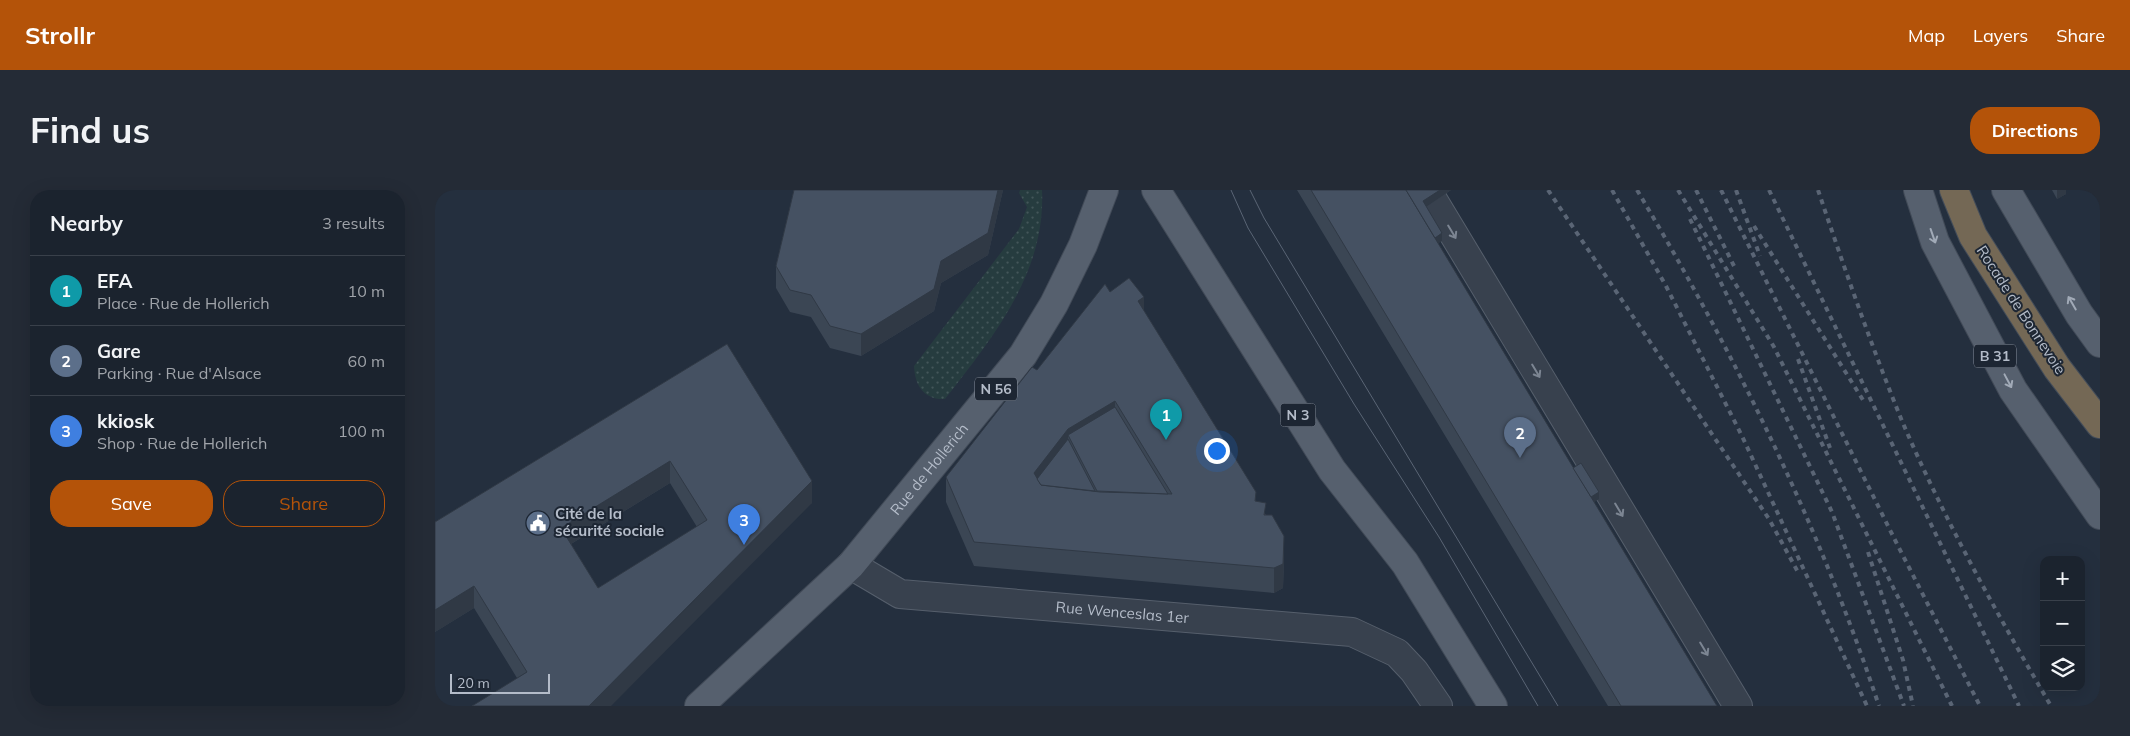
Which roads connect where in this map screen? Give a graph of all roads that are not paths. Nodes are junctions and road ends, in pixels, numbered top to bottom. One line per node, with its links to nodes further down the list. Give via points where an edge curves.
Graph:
1 (1104, 190): 10 (main road, Rue de Hollerich / N 56, via 1055,304 1023,355)
2 (1157, 190): 13 (main road, N 3, via 1332,470 1405,563)
3 (1427, 190): 14 (street, one-way to 14)
4 (1918, 190): 9 (main road, B 31, one-way to 9, via 1935,242 2013,390)
5 (1954, 190): 8 (highway, Rocade de Bonnevoie / B 31, via 1973,236 2057,368)
6 (2006, 190): 7 (main road, one-way to 6, via 2079,314)
7 (2100, 342)
8 (2100, 424)
9 (2100, 515)
10 (851, 565): 11 (main road, Rue de Hollerich / N 56); 12 (street, Rue Wenceslas 1er, via 899,594 1352,632 1397,653)
11 (699, 706)
12 (1438, 706)
13 (1493, 706)
14 (1738, 706)

